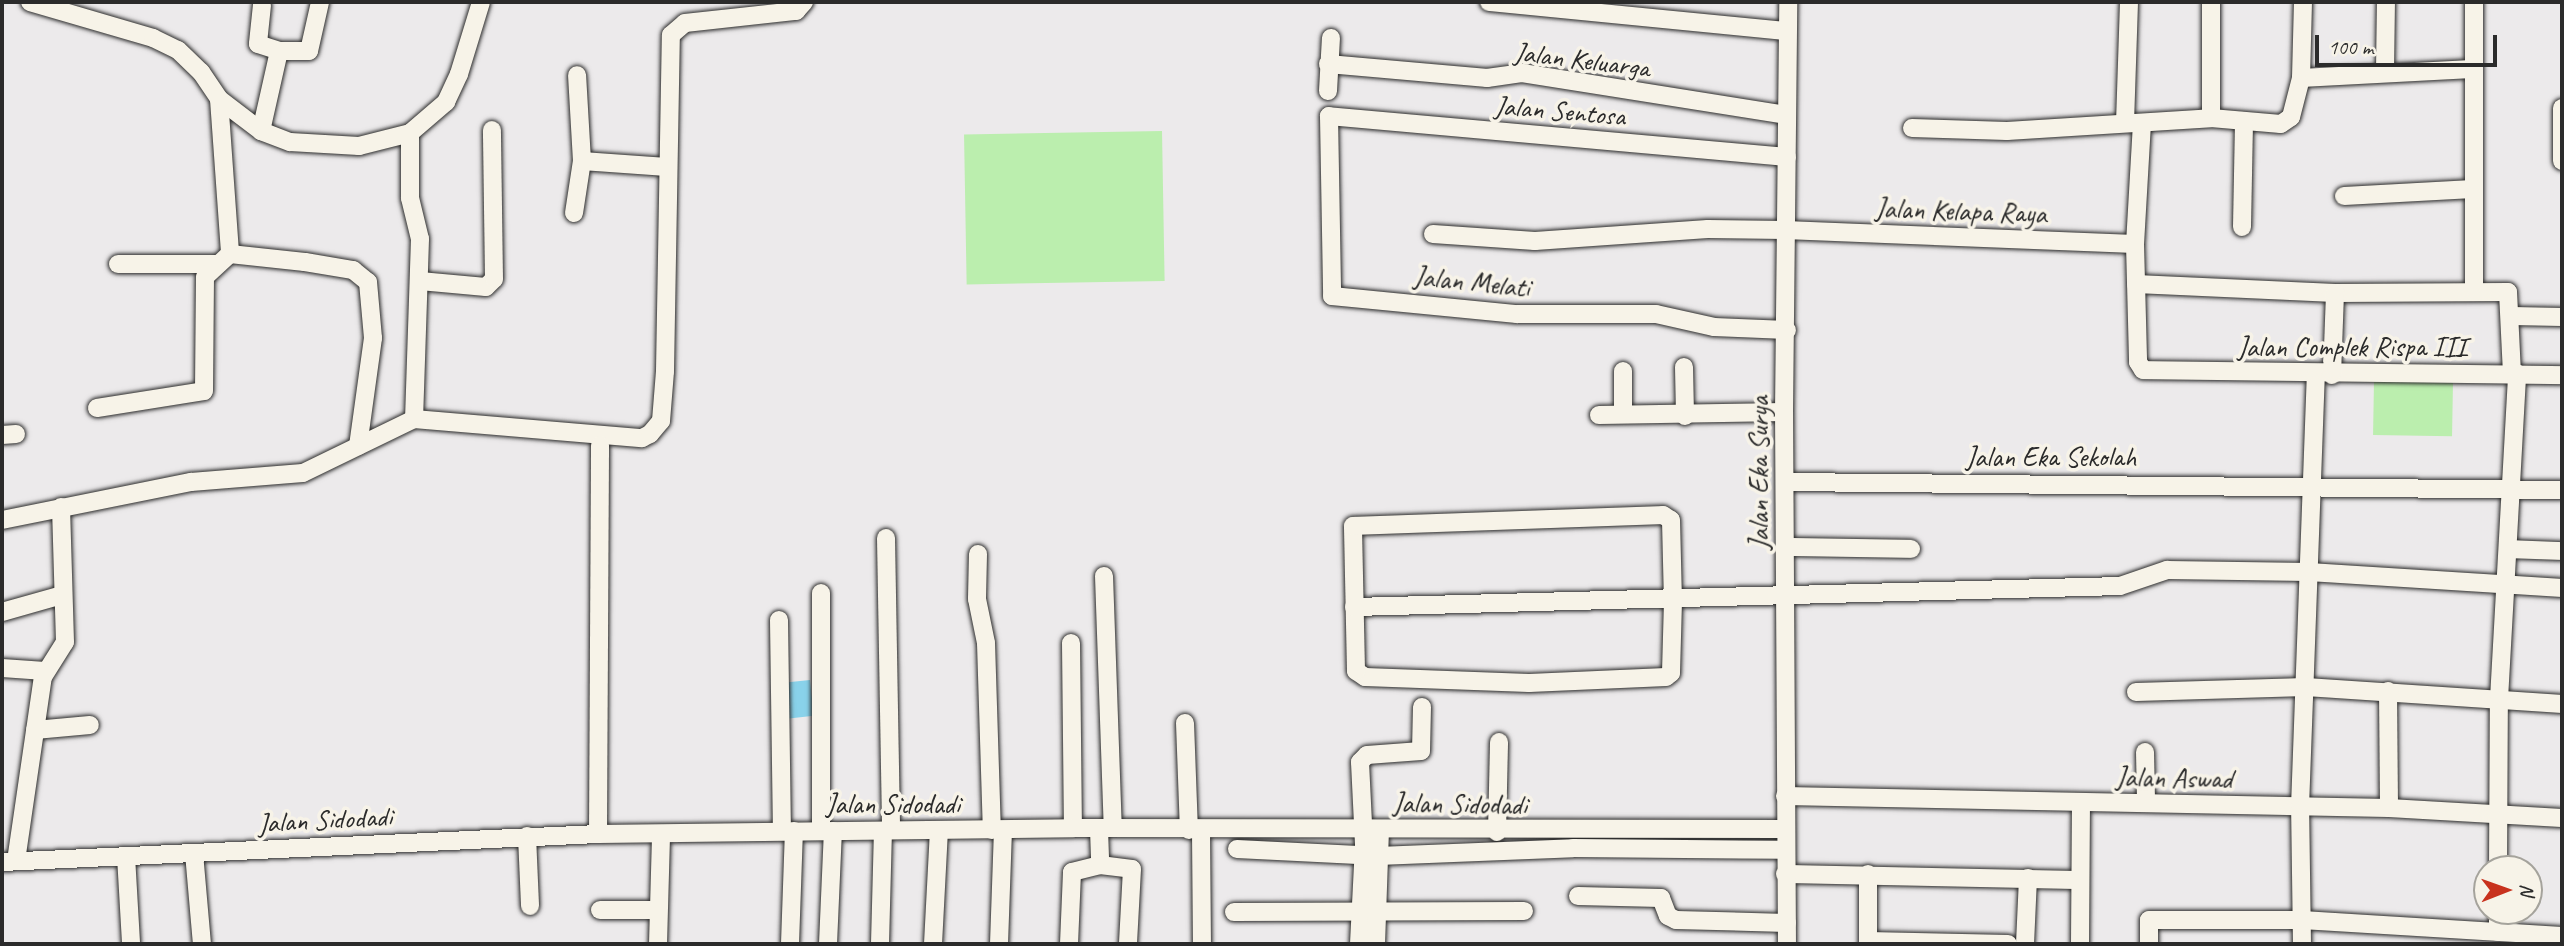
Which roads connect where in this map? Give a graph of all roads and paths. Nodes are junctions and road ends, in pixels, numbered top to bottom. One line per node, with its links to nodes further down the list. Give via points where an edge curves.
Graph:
1 (30, 2): 22 (street, via 153,37 178,50 201,72)
2 (320, 2): 15 (street, via 309,51)
3 (481, 2): 32 (street, via 446,102)
4 (804, 2): 36 (street, via 796,11 685,23 675,28)
5 (1489, 2): 13 (street)
6 (1788, 2): 13 (street, Jalan Eka Surya)
7 (2129, 2): 28 (street)
8 (2211, 2): 26 (street)
9 (2303, 2): 20 (street)
10 (2386, 2): 18 (street)
11 (2474, 2): 17 (street)
12 (262, 5): 15 (street, via 258,44)
13 (1787, 30): 24 (street, Jalan Eka Surya)
14 (1331, 38): 16 (street)
15 (279, 51): 31 (street)
16 (1328, 64): 21 (street); 24 (street, Jalan Keluarga, via 1486,78 1522,73)
17 (2472, 69): 18 (street); 37 (street)
18 (2385, 71): 20 (street)
19 (577, 75): 34 (street)
20 (2301, 78): 27 (street, via 2287,121)
21 (1328, 91)
22 (219, 99): 31 (street); 44 (street)
23 (2562, 108): 35 (street)
24 (1786, 115): 33 (street, Jalan Eka Surya)
25 (1329, 116): 33 (street, Jalan Sentosa); 52 (street, Jalan Melati, via 1332,296 1517,314 1656,314 1714,327)
26 (2211, 118): 27 (street); 28 (street)
27 (2245, 121): 40 (street)
28 (2134, 123): 29 (street, via 2007,131); 43 (street)
29 (1912, 128)
30 (492, 130): 46 (street, via 494,279 486,287)
31 (261, 131): 32 (street, via 290,142 325,146 359,146)
32 (410, 133): 46 (street, via 410,198 420,239)
33 (1787, 157): 41 (street, Jalan Eka Surya)
34 (582, 161): 36 (street); 39 (street)
35 (2561, 161)
36 (667, 167): 63 (street, via 665,371 661,421 654,431 642,438)
37 (2473, 190): 38 (street); 48 (street)
38 (2344, 196)
39 (574, 213)
40 (2242, 228)
41 (1785, 230): 42 (street, Jalan Kelapa Raya, via 1708,229 1535,242); 43 (street, Jalan Kelapa Raya); 52 (street, Jalan Eka Surya)
42 (1433, 234)
43 (2135, 244): 47 (street)
44 (223, 259): 45 (street); 58 (street, via 205,277 204,391); 65 (street, via 353,270 366,277 373,338)
45 (118, 264)
46 (420, 281): 63 (street)
47 (2136, 285): 49 (street); 56 (street, Jalan Complek Rispa III, via 2138,362 2143,370)
48 (2474, 290): 49 (street); 50 (street, via 2508,292)
49 (2335, 293): 56 (street)
50 (2512, 316): 51 (street); 55 (street)
51 (2562, 317)
52 (1787, 330): 59 (street, Jalan Eka Surya)
53 (1685, 368): 62 (street)
54 (1623, 370): 60 (street)
55 (2514, 373): 56 (street, Jalan Complek Rispa III); 57 (street, Jalan Complek Rispa III); 68 (street)
56 (2324, 375): 67 (street)
57 (2562, 375)
58 (97, 408)
59 (1784, 412): 62 (street); 66 (street, Jalan Eka Surya)
60 (1623, 414): 61 (street); 62 (street)
61 (1599, 415)
62 (1685, 416)
63 (414, 419): 65 (street)
64 (600, 445): 121 (street)
65 (358, 446): 70 (street, via 303,473 191,482)
66 (1786, 482): 67 (street, Jalan Eka Sekolah); 73 (street, Jalan Eka Surya)
67 (2314, 485): 68 (street, Jalan Eka Sekolah); 78 (street)
68 (2513, 488): 69 (street, Jalan Eka Sekolah); 75 (street)
69 (2562, 490)
70 (61, 507): 71 (street); 83 (street)
71 (2, 520)
72 (886, 538): 115 (street)
73 (1786, 547): 74 (street); 84 (street, Jalan Eka Surya)
74 (1911, 549)
75 (2509, 549): 76 (street); 80 (street)
76 (2562, 551)
77 (978, 554): 117 (street, via 977,599 986,643)
78 (2309, 572): 80 (street); 84 (street, via 2166,570 2120,586); 92 (street)
79 (1104, 576): 111 (street)
80 (2504, 584): 81 (street); 95 (street)
81 (2562, 588)
82 (821, 593): 114 (street)
83 (62, 595): 87 (street); 91 (street, via 64,649)
84 (1787, 597): 85 (street); 103 (street, Jalan Eka Surya)
85 (1673, 601): 86 (street); 86 (street, via 1671,673 1666,677 1529,683 1359,675); 86 (street, via 1671,520 1663,515 1640,515 1353,526)
86 (1354, 607)
87 (2, 611)
88 (779, 620): 118 (street)
89 (1071, 643): 110 (street)
90 (2, 668): 91 (street)
91 (44, 671): 100 (street)
92 (2306, 687): 93 (street); 94 (street); 106 (street)
93 (2136, 691)
94 (2388, 691): 95 (street); 107 (street)
95 (2499, 699): 96 (street); 108 (street)
96 (2562, 704)
97 (1422, 707): 112 (street, via 1421,751 1362,757)
98 (1185, 723): 119 (street)
99 (90, 725): 100 (street)
100 (35, 730): 130 (street)
101 (1499, 742): 120 (street)
102 (2144, 752): 104 (street)
103 (1785, 796): 105 (street, Jalan Aswad); 113 (street, Jalan Eka Surya)
104 (2146, 802): 105 (street, Jalan Aswad); 106 (street, Jalan Aswad)
105 (2081, 804): 135 (street)
106 (2300, 807): 107 (street, Jalan Aswad); 143 (street)
107 (2389, 808): 108 (street, Jalan Aswad)
108 (2499, 814): 109 (street, Jalan Aswad); 128 (street)
109 (2562, 818)
110 (1073, 828): 111 (street, Jalan Sidodadi); 117 (street, Jalan Sidodadi)
111 (1106, 829): 119 (street, Jalan Sidodadi); 131 (street)
112 (1371, 829): 119 (street, Jalan Sidodadi); 120 (street, Jalan Sidodadi); 127 (street)
113 (1785, 829): 120 (street, Jalan Sidodadi); 125 (street, Jalan Eka Surya)
114 (827, 830): 115 (street, Jalan Sidodadi); 118 (street, Jalan Sidodadi); 152 (street)
115 (887, 830): 116 (street, Jalan Sidodadi); 153 (street)
116 (939, 830): 117 (street, Jalan Sidodadi); 154 (street)
117 (998, 830): 155 (street)
118 (788, 831): 122 (street, Jalan Sidodadi); 151 (street)
119 (1195, 831): 158 (street)
120 (1497, 832)
121 (598, 834): 122 (street, Jalan Sidodadi); 123 (street, Jalan Sidodadi)
122 (661, 835): 139 (street)
123 (527, 836): 126 (street, Jalan Sidodadi); 137 (street)
124 (1237, 849): 127 (street)
125 (1784, 850): 127 (street, via 1573,848); 132 (street, Jalan Eka Surya)
126 (194, 853): 129 (street, Jalan Sidodadi); 149 (street)
127 (1371, 855): 140 (street)
128 (2498, 855)
129 (126, 856): 130 (street, Jalan Sidodadi); 148 (street)
130 (9, 861)
131 (1100, 865): 156 (street, via 1072,872); 157 (street, via 1132,869)
132 (1785, 874): 133 (street); 144 (street, Jalan Eka Surya)
133 (1868, 874): 134 (street); 147 (street)
134 (2028, 878): 135 (street); 163 (street)
135 (2079, 880): 164 (street)
136 (1578, 896): 144 (street, via 1661,898 1668,916 1675,920)
137 (530, 905)
138 (600, 910): 139 (street)
139 (658, 910): 150 (street)
140 (1368, 910): 141 (street); 142 (street); 159 (street); 160 (street)
141 (1524, 911)
142 (1234, 912)
143 (2302, 920): 145 (street); 165 (street, via 2149,920); 166 (street)
144 (1787, 923): 161 (street, Jalan Eka Surya)
145 (2503, 936): 146 (street)
146 (2562, 936)
147 (1868, 943): 162 (street)
148 (131, 944)
149 (202, 944)
150 (658, 944)
151 (790, 944)
152 (828, 944)
153 (880, 944)
154 (933, 944)
155 (999, 944)
156 (1069, 944)
157 (1128, 944)
158 (1202, 944)
159 (1359, 944)
160 (1376, 944)
161 (1787, 944)
162 (2008, 944)
163 (2025, 944)
164 (2080, 944)
165 (2149, 944)
166 (2302, 944)

